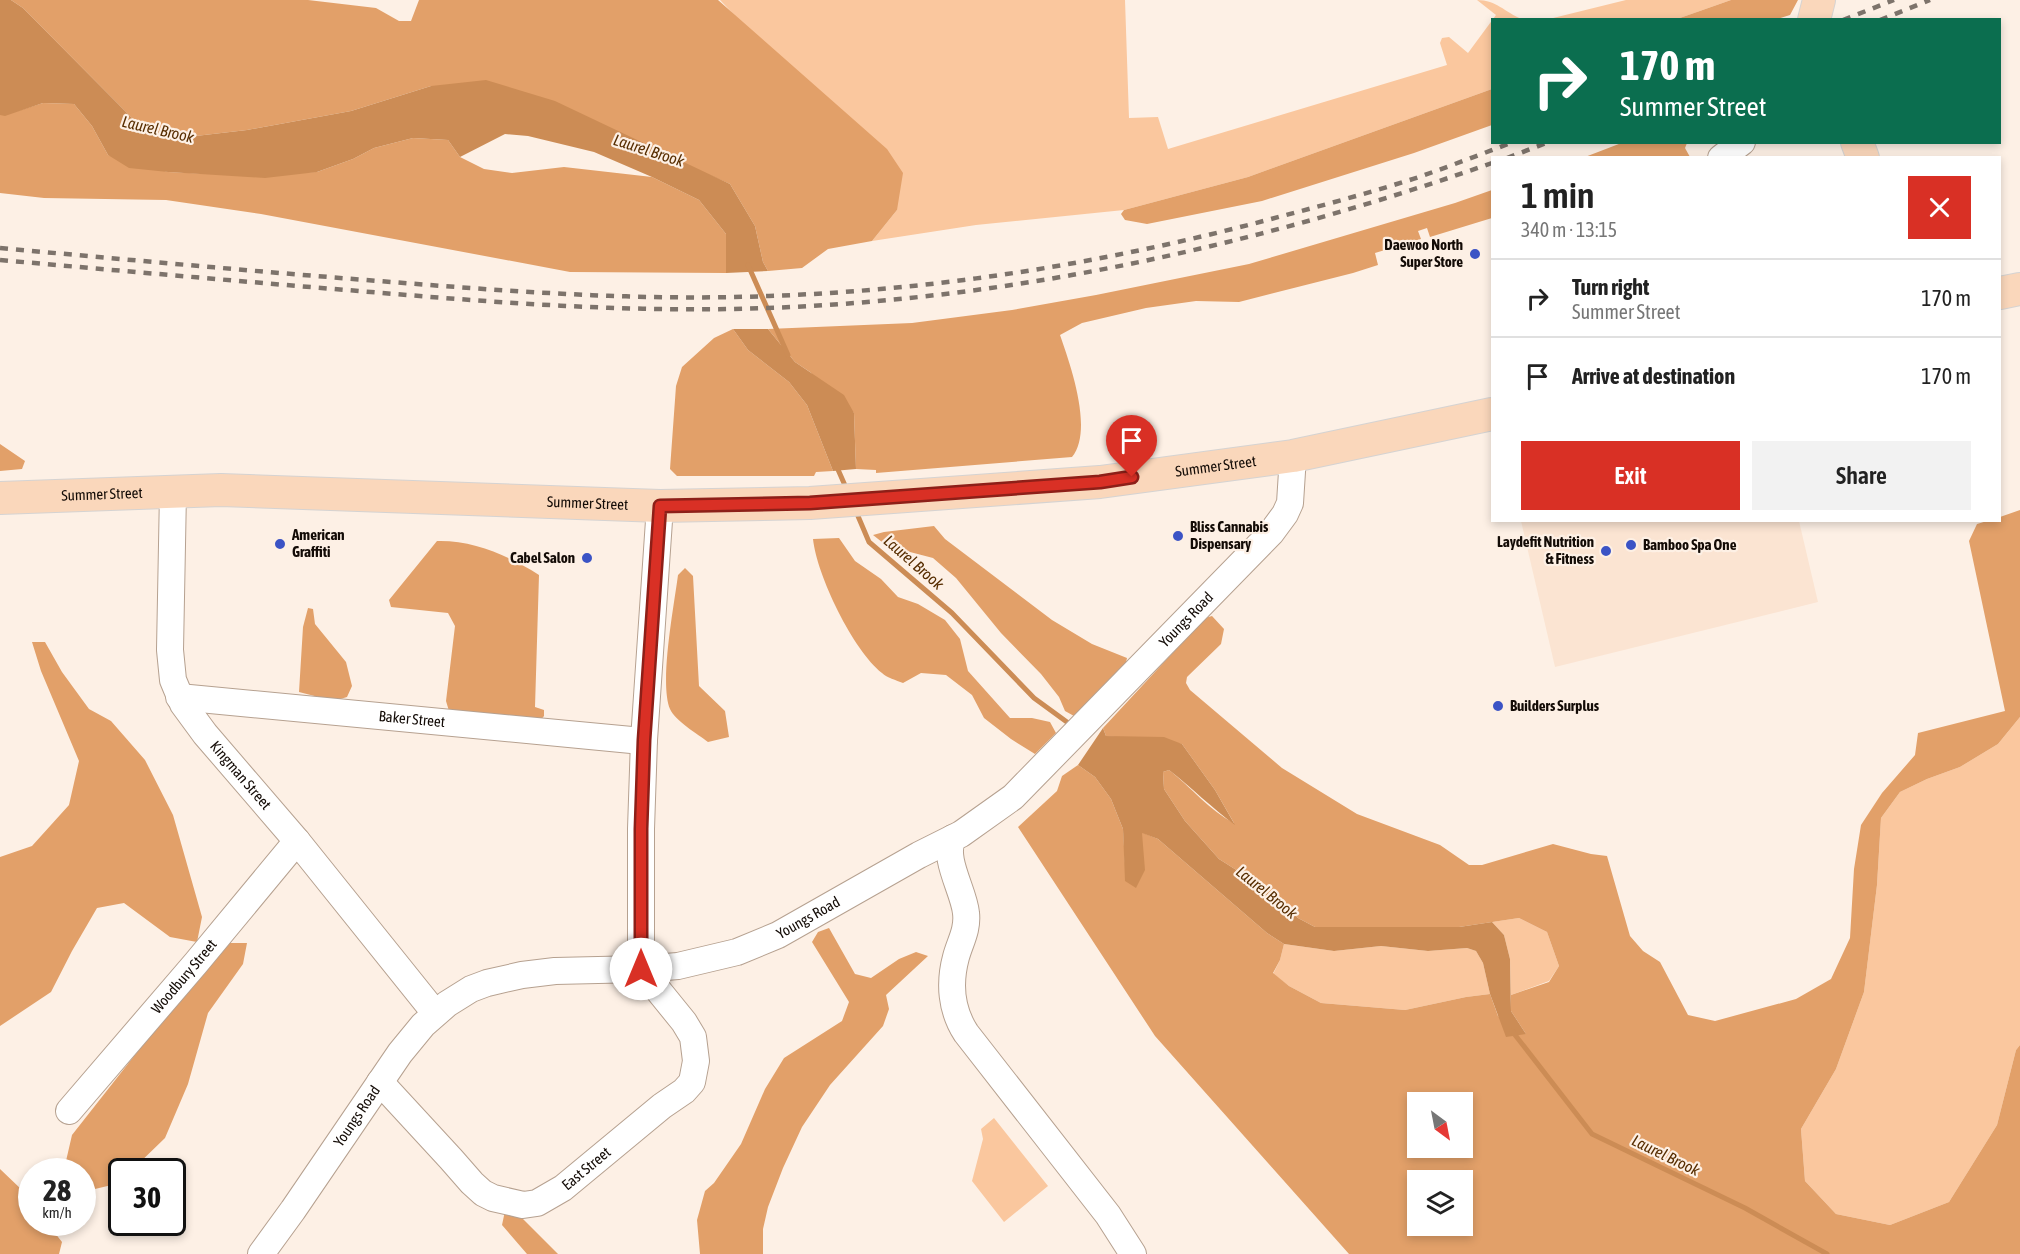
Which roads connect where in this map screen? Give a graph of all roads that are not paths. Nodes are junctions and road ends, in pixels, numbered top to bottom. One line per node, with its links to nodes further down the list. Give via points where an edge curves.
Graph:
1 (1818, 0): 2 (main road)
2 (1814, 18)
3 (1739, 144): 4 (street)
4 (1724, 156)
5 (2020, 289): 6 (main road)
6 (2001, 293)
7 (1491, 414): 8 (main road, Summer Street)
8 (1293, 456): 11 (main road, Summer Street, via 1100,482 810,503); 14 (street, Youngs Road, via 1290,503 1248,557 1006,803)
9 (173, 492): 10 (main road, Summer Street); 11 (main road, Summer Street, via 233,490); 12 (street, Kingman Street, via 170,650)
10 (0, 498)
11 (660, 506): 13 (street)
12 (179, 697): 13 (street, Baker Street); 15 (street, Kingman Street, via 189,715)
13 (644, 740): 18 (street)
14 (953, 838): 16 (street, Youngs Road); 17 (street, via 950,852 966,913)
15 (297, 841): 19 (street, Kingman Street); 21 (street, Woodbury Street)
16 (930, 849): 17 (street, via 951,907); 18 (street, Youngs Road, via 757,945 697,963)
17 (957, 956): 23 (street, via 953,999 962,1026 1101,1205)
18 (641, 969): 19 (street, Youngs Road, via 555,971 504,978 471,989); 20 (street, East Street, via 693,1037 696,1061 692,1082 546,1199 515,1204 483,1193)
19 (435, 1013): 20 (street, Youngs Road)
20 (380, 1082): 22 (street, Youngs Road)
21 (69, 1111)
22 (261, 1254)
23 (1133, 1254)

